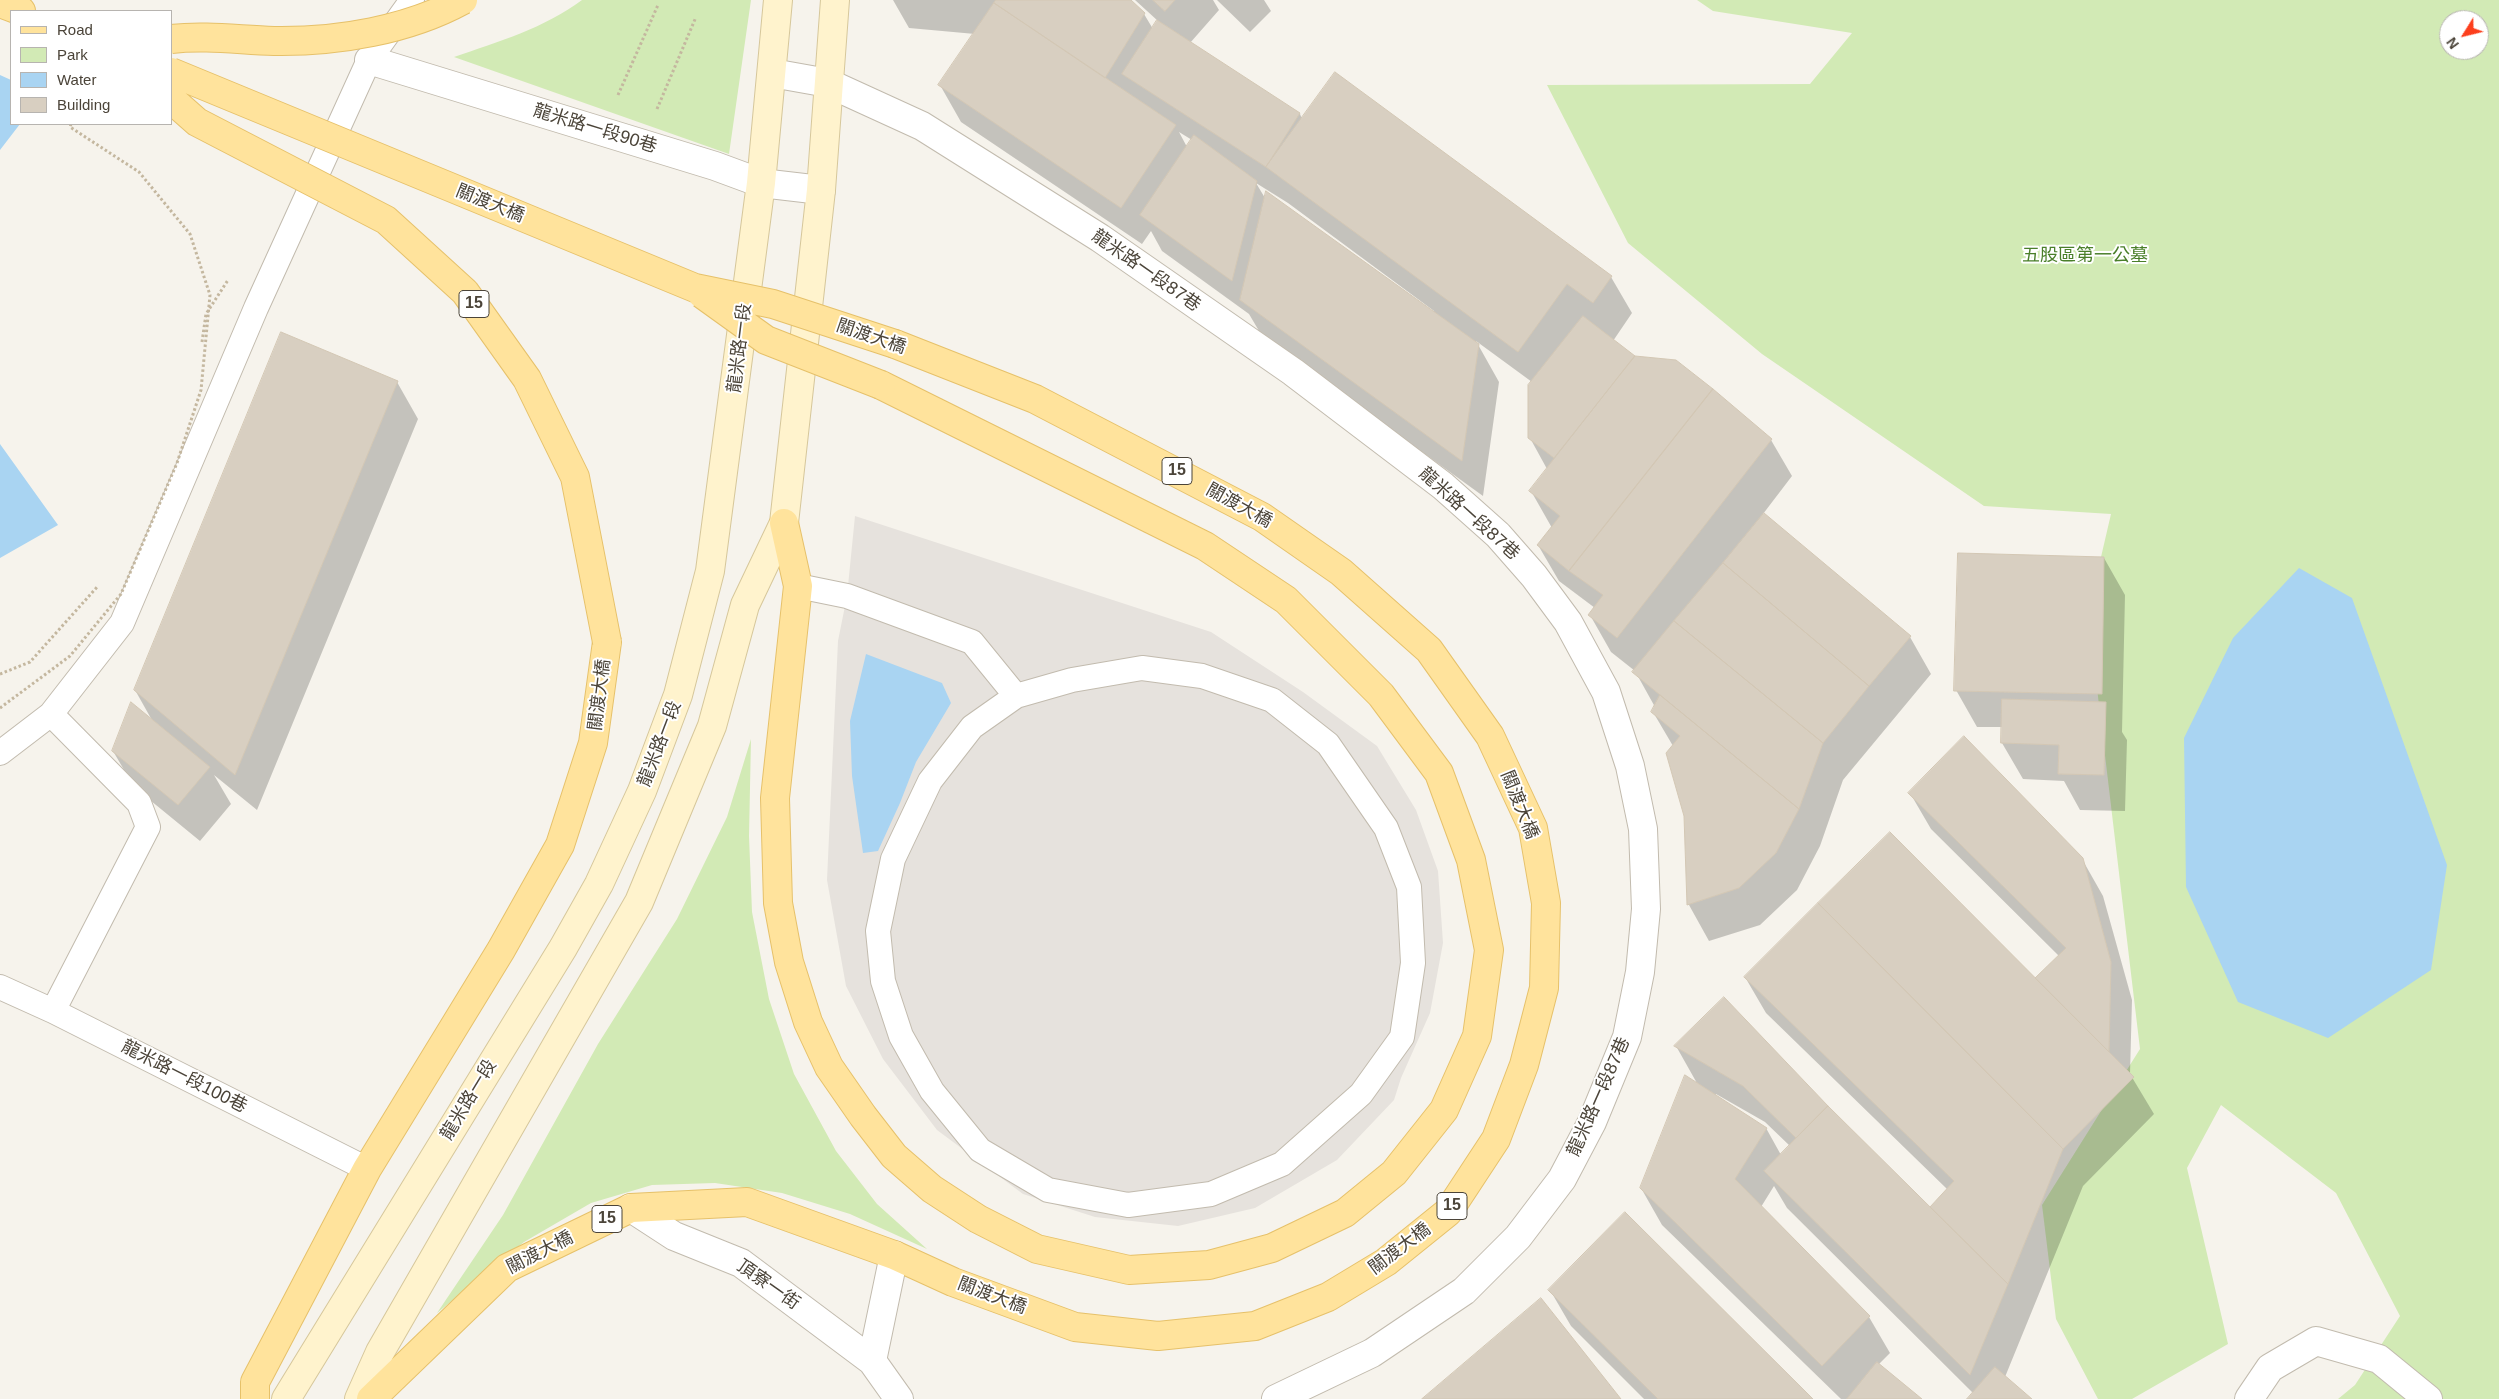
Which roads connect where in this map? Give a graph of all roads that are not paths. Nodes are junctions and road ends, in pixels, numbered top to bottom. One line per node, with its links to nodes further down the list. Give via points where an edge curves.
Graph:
1 (412, 0): 8 (lane)
2 (464, 0): 7 (main road, bridge, via 439,13 358,35 276,41 196,36)
3 (778, 0): 10 (main road, 龍米路一段)
4 (835, 0): 11 (main road)
5 (0, 3): 6 (main road)
6 (18, 10)
7 (172, 39)
8 (369, 60): 13 (street, 龍米路一段90巷); 19 (lane, via 256,308 122,623)
9 (172, 72): 15 (main road, 關渡大橋 / 15, bridge)
10 (772, 74): 11 (street, 龍米路一段87巷); 13 (main road, 龍米路一段)
11 (828, 84): 14 (main road); 32 (street, 龍米路一段87巷, via 922,126 1100,238 1293,372 1443,486 1498,535 1534,576 1568,622 1606,692 1630,766 1642,829 1646,909 1640,972 1627,1037 1592,1122 1562,1179 1518,1237 1464,1291 1372,1353)
12 (172, 100): 23 (main road, 關渡大橋 / 15, bridge, via 197,122 386,220 465,292 527,379 575,477 607,642 593,743 560,845 501,950)
13 (762, 183): 14 (street, 龍米路一段90巷); 28 (main road, 龍米路一段, via 710,571 678,695 642,791 599,884 563,948)
14 (821, 190): 16 (main road)
15 (695, 288): 17 (main road, bridge, via 766,340 881,385 1205,546 1286,600 1381,695 1439,773 1471,860 1489,950 1477,1036 1444,1110 1394,1174 1345,1213 1272,1248 1209,1266 1129,1270 1037,1249 978,1219 932,1189 894,1156 829,1067 808,1022 789,962 778,903 775,798); 25 (main road, 關渡大橋 / 15, bridge, via 773,304 895,344 1034,400 1141,452 1262,517 1341,572 1428,650 1490,736 1533,828 1546,903 1544,988 1524,1065 1496,1139 1448,1212 1386,1262 1328,1297 1255,1326 1158,1336 1075,1327 953,1282)
16 (784, 523): 17 (main road); 29 (main road, via 745,605 712,726 639,902 380,1352)
17 (798, 586): 18 (lane, via 847,596 972,642)
18 (1016, 696): 18 (lane, via 972,727 930,781 893,859 878,931 883,981 901,1036 932,1091 980,1150 1048,1190 1128,1205 1211,1194 1282,1164 1361,1094 1402,1037 1413,963 1410,887 1386,828 1328,744 1272,700 1202,676 1142,668 1072,680)
19 (51, 714): 20 (lane); 22 (lane, via 139,803 148,827)
20 (0, 753)
21 (0, 987): 22 (lane, 龍米路一段100巷)
22 (53, 1011): 23 (lane, 龍米路一段100巷)
23 (367, 1169): 27 (main road, 關渡大橋 / 15, via 255,1382)
24 (631, 1208): 25 (main road, 關渡大橋 / 15, via 747,1202); 26 (street, 頂寮一街, via 674,1236 741,1263); 30 (main road, 關渡大橋 / 15, via 506,1268)
25 (894, 1256): 26 (street)
26 (872, 1361): 31 (street, 頂寮一街)
27 (255, 1399)
28 (286, 1399)
29 (359, 1399)
30 (371, 1399)
31 (899, 1399)
32 (1276, 1399)
33 (2249, 1399): 34 (street, via 2270,1368 2316,1341 2379,1359)
34 (2428, 1399)

